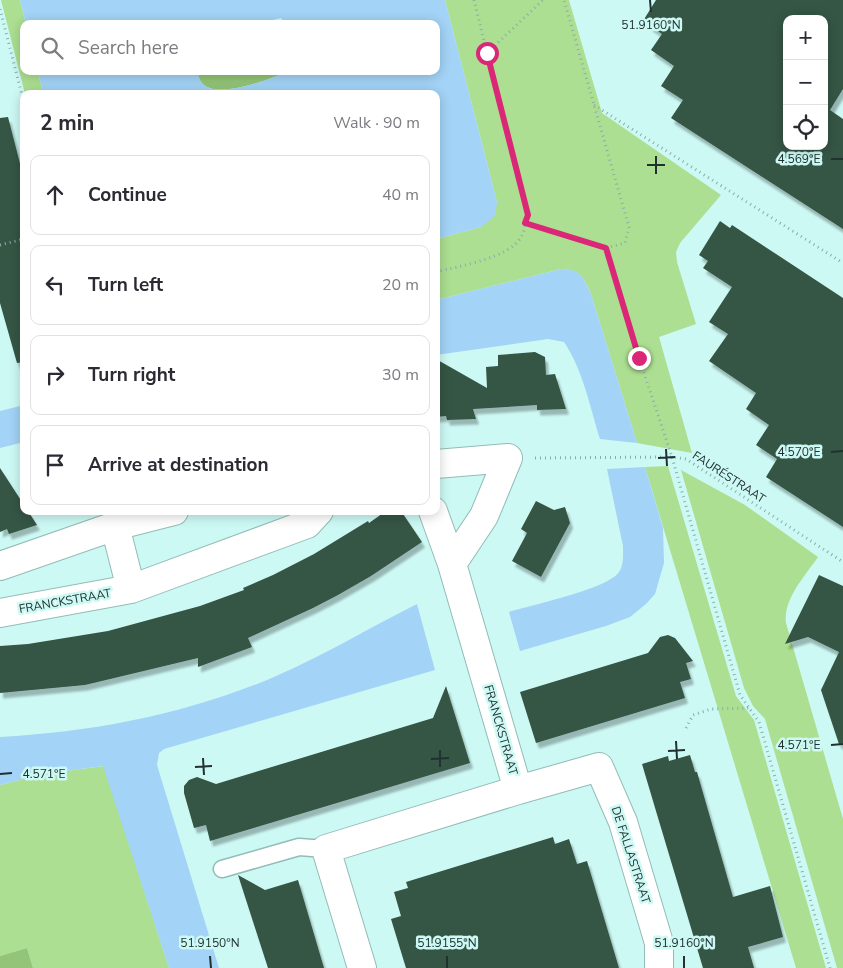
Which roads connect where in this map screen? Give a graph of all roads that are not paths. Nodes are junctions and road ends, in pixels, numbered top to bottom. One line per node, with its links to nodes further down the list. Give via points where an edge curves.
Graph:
1 (440, 464): 6 (street, via 508,458 484,516)
2 (158, 515): 5 (street)
3 (315, 515): 8 (street, FRANCKSTRAAT, via 307,524)
4 (434, 515): 6 (street, FRANCKSTRAAT)
5 (115, 526): 7 (street); 8 (street)
6 (452, 564): 10 (street, FRANCKSTRAAT)
7 (0, 566)
8 (131, 589): 9 (street, FRANCKSTRAAT)
9 (0, 612)
10 (518, 790): 11 (street, FRANCKSTRAAT); 14 (street, DE FALLASTRAAT, via 598,767 623,822 659,943)
11 (326, 850): 12 (lane, FRANCKSTRAAT, via 299,847); 13 (street)
12 (222, 869)
13 (362, 968)
14 (659, 968)

